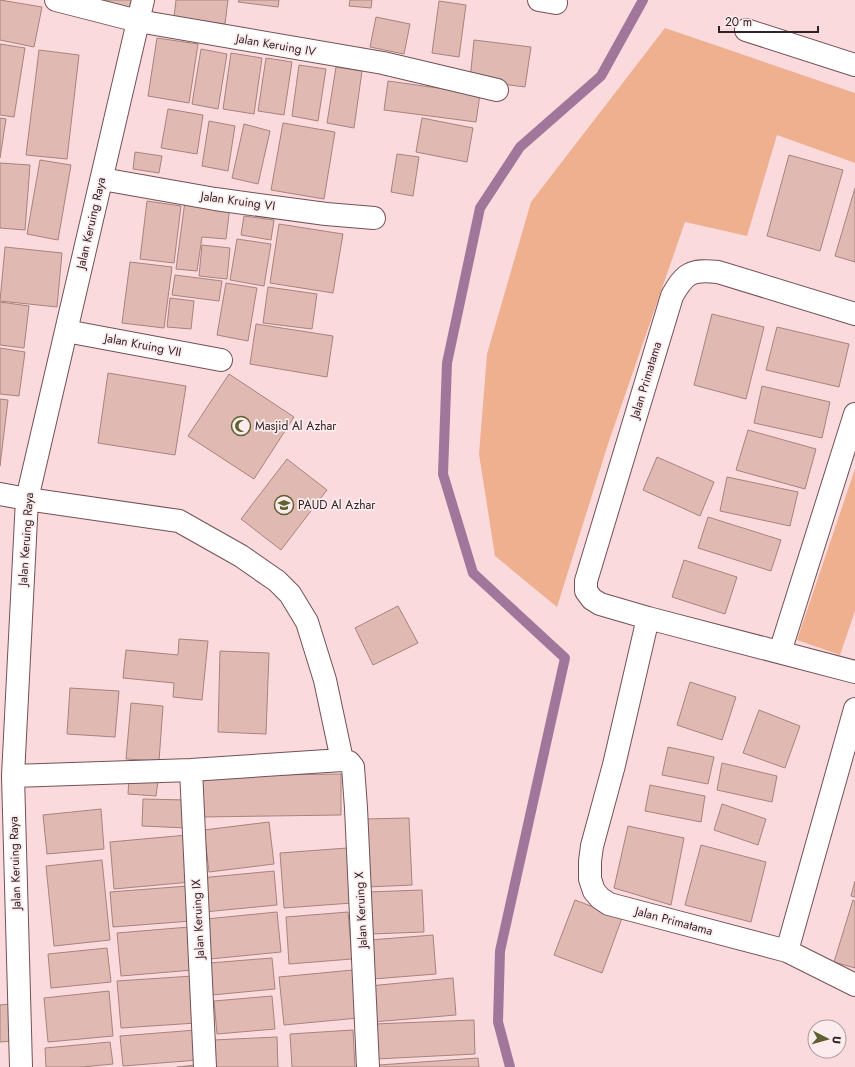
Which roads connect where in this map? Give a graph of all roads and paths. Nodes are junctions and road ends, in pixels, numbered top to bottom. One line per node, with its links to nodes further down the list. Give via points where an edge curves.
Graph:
1 (56, 0): 2 (street, Jalan Keruing IV)
2 (140, 10): 5 (street, Jalan Keruing IV); 6 (street, Jalan Keruing Raya)
3 (746, 30): 4 (street)
4 (855, 65)
5 (497, 90)
6 (102, 178): 7 (street, Jalan Kruing VI, via 214,199); 9 (street, Jalan Keruing Raya)
7 (374, 218)
8 (855, 314): 14 (street, Jalan Primatama, via 718,272 703,270 681,280 672,296 586,580 586,591 600,604)
9 (66, 331): 10 (street, Jalan Kruing VII); 13 (street, Jalan Keruing Raya)
10 (221, 360)
11 (855, 414): 15 (street)
12 (0, 494): 13 (street)
13 (27, 499): 18 (street, via 179,521 241,556 277,581 290,594 307,622 325,680); 20 (street, Jalan Keruing Raya)
14 (648, 618): 15 (street, Jalan Primatama); 21 (street, Jalan Primatama, via 592,846 590,879 594,891 609,904)
15 (780, 652): 16 (street, Jalan Primatama)
16 (855, 672)
17 (855, 709): 21 (street)
18 (342, 760): 19 (street); 25 (street, Jalan Keruing X, via 349,762 353,767)
19 (191, 770): 20 (street); 24 (street, Jalan Keruing IX)
20 (13, 776): 23 (street, Jalan Keruing Raya)
21 (787, 951): 22 (street, Jalan Primatama)
22 (855, 985)
23 (21, 1067)
24 (205, 1067)
25 (368, 1067)

